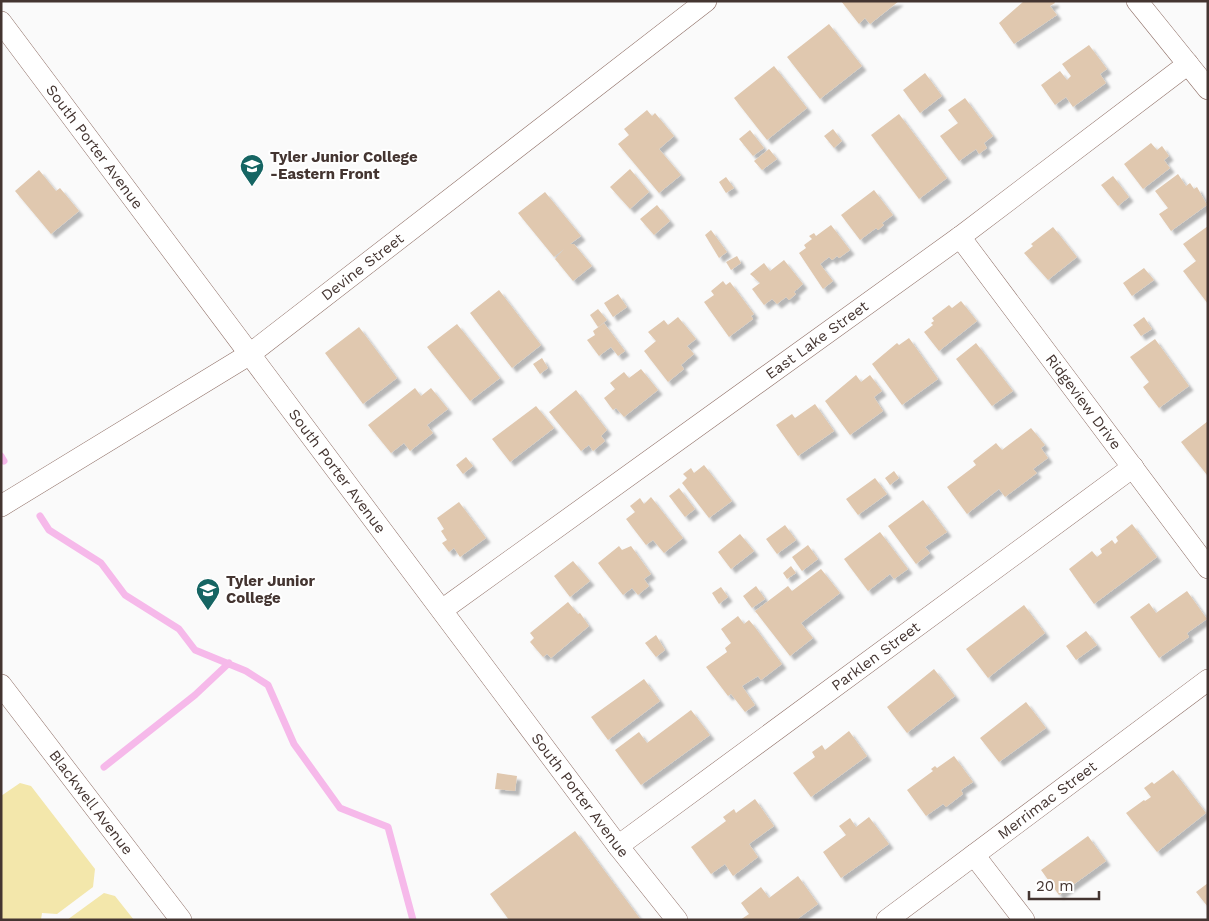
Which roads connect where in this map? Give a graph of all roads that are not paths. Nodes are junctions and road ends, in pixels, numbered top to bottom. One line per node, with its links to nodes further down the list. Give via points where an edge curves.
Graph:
1 (706, 1): 7 (street, Devine Street)
2 (1137, 1): 4 (street)
3 (1, 22): 7 (street, South Porter Avenue)
4 (1188, 64): 5 (street); 6 (street, East Lake Street)
5 (1208, 89)
6 (960, 237): 8 (street, Ridgeview Drive); 11 (street, East Lake Street)
7 (250, 354): 9 (street, Devine Street); 11 (street, South Porter Avenue)
8 (1133, 467): 10 (street, Ridgeview Drive); 14 (street, Parklen Street)
9 (1, 506)
10 (1208, 568)
11 (442, 610): 14 (street, South Porter Avenue)
12 (1208, 680): 15 (street, Merrimac Street)
13 (1, 685): 16 (street, Blackwell Avenue)
14 (618, 846): 17 (street, South Porter Avenue)
15 (974, 855): 18 (street, Merrimac Street); 19 (street)
16 (181, 920)
17 (677, 920)
18 (887, 920)
19 (1024, 920)

